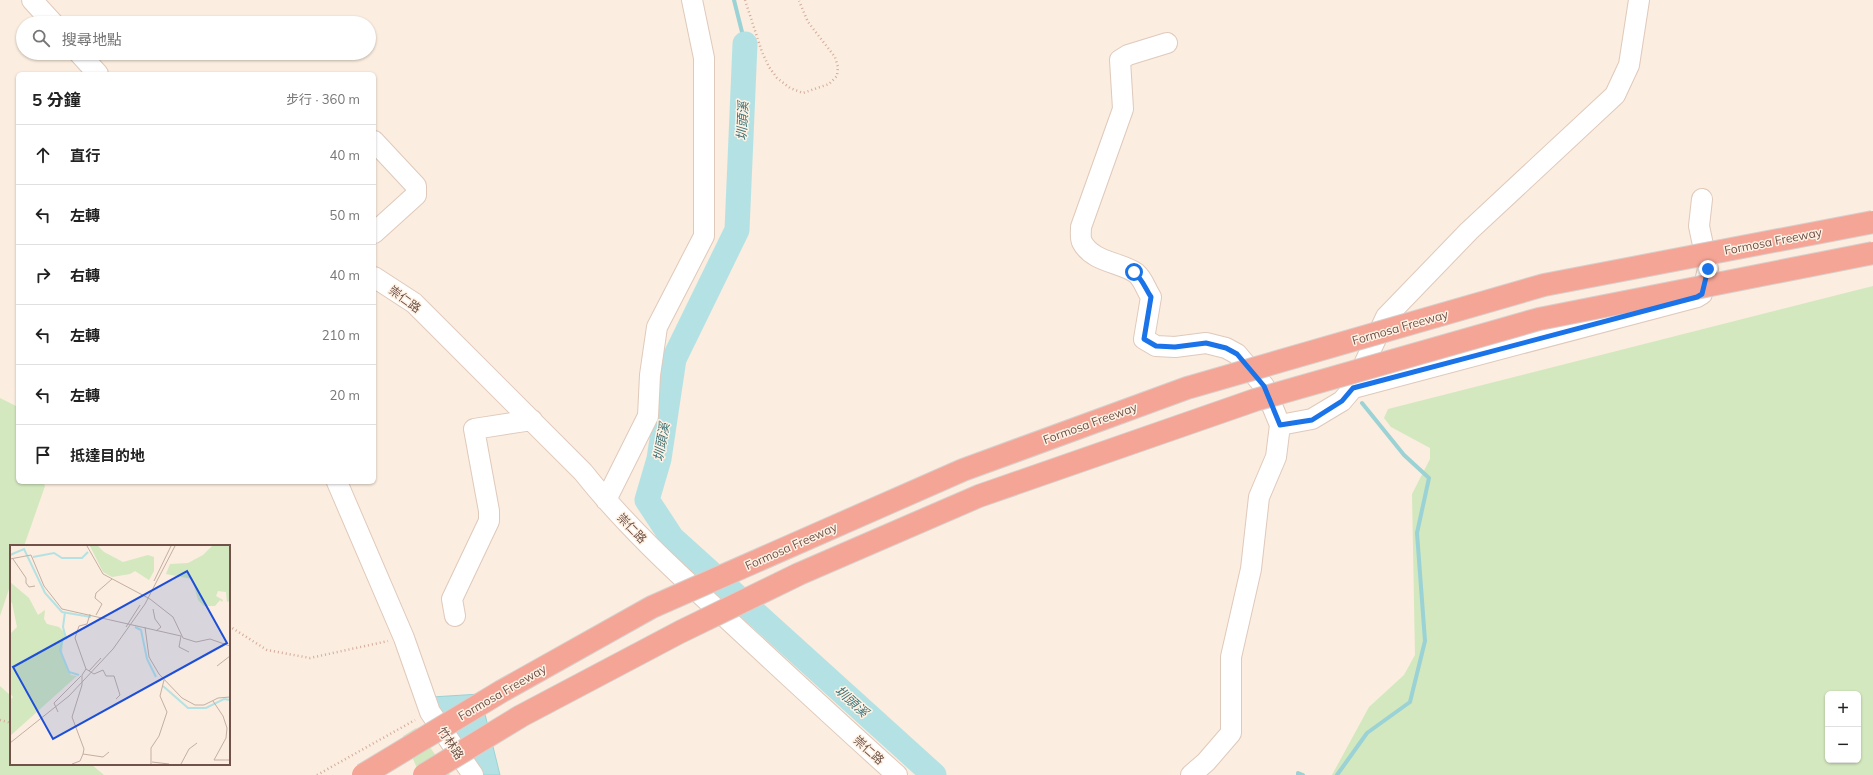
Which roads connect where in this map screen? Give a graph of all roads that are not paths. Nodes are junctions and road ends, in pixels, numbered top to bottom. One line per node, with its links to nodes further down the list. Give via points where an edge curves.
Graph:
1 (32, 0): 4 (street)
2 (692, 0): 18 (street, via 704,58 704,236 657,327 650,375 648,416)
3 (1639, 0): 14 (street, via 1629,64 1615,95 1469,231 1386,317)
4 (46, 16)
5 (1167, 43): 16 (street, via 1120,60 1123,109 1081,227 1081,241 1098,256 1134,272 1143,280 1151,297 1144,339 1156,346 1175,347 1206,343 1237,354 1264,386)
6 (86, 60): 7 (street)
7 (96, 72)
8 (376, 143): 11 (street, via 416,186 416,195)
9 (1702, 199): 14 (street, via 1699,226 1708,269 1702,294 1697,297)
10 (1873, 222): 20 (highway, Formosa Freeway, bridge, via 1544,285 1187,388 963,470 652,607 502,691)
11 (376, 231)
12 (1873, 253): 21 (highway, bridge, via 1539,319 1255,400 979,496 799,574 680,632 520,716)
13 (376, 278): 15 (street, 崇仁路, via 414,303)
14 (1353, 388): 16 (street, via 1342,401 1312,420)
15 (532, 420): 18 (street, 崇仁路, via 583,472); 19 (street, via 474,429 489,521 452,599)
16 (1280, 425): 24 (street, via 1276,457 1260,497 1251,569 1232,657 1231,732 1206,762)
17 (337, 484): 22 (street, 竹林路, via 404,638 430,712)
18 (606, 500): 23 (street, 崇仁路, via 652,549)
19 (455, 616)
20 (363, 775)
21 (424, 775)
22 (473, 775)
23 (897, 775)
24 (1191, 775)

